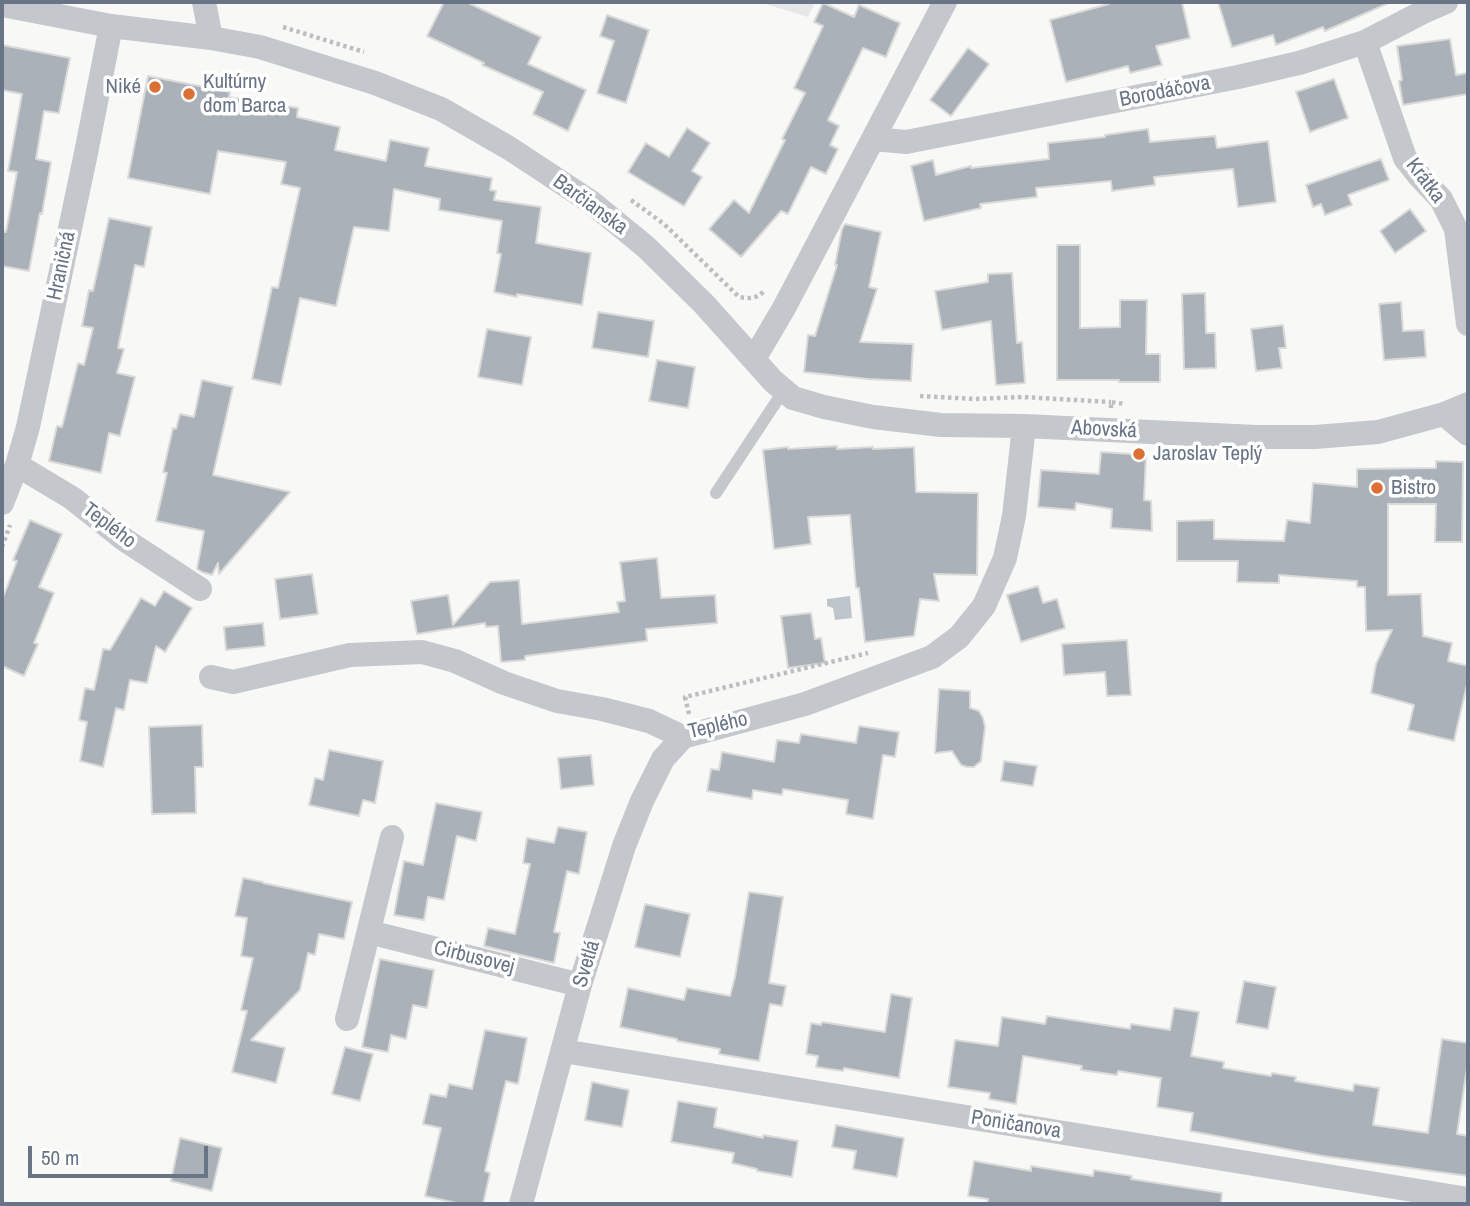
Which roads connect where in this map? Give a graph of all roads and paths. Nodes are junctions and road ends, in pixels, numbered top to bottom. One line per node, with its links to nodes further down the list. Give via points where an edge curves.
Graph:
1 (204, 2): 7 (street)
2 (945, 2): 10 (street)
3 (1446, 2): 8 (street, Borodáčova)
4 (2, 5): 5 (street, Barčianska)
5 (111, 26): 7 (street, Barčianska); 22 (street, Hraničná)
6 (277, 26): 9 (path)
7 (211, 38): 14 (street, Barčianska, via 260,47 375,83 441,110 509,148 591,202 646,247)
8 (1365, 42): 10 (street, Borodáčova, via 1238,78 906,142); 13 (street, Krátka, via 1405,158 1441,199 1456,229)
9 (371, 54)
10 (873, 139): 14 (street)
11 (624, 195): 12 (path, via 664,224 739,297 760,295)
12 (768, 285)
13 (1468, 324)
14 (754, 359): 15 (street, Abovská)
15 (784, 390): 20 (street, Abovská, via 793,398 873,417 941,425); 23 (lane)
16 (910, 395): 17 (path)
17 (1111, 402)
18 (1468, 404): 19 (street, Abovská)
19 (1444, 414): 20 (street, Abovská, via 1378,432 1315,437); 21 (street)
20 (1024, 426): 28 (street, Teplého, via 1005,558 984,606 959,637 932,657 805,704)
21 (1468, 434)
22 (17, 465): 24 (street, Hraničná); 25 (street, Teplého, via 72,498 125,540)
23 (716, 493)
24 (2, 503)
25 (200, 589)
26 (870, 652): 28 (path, via 685,697)
27 (211, 677): 28 (street, Teplého, via 233,682 350,655 422,652 557,701 649,721)
28 (688, 735): 31 (street, Svetlá, via 663,759 642,801)
29 (392, 837): 30 (street)
30 (369, 932): 31 (street, Cirbusovej); 32 (street)
31 (580, 985): 33 (street, Svetlá)
32 (347, 1019)
33 (563, 1051): 34 (street, Poničanova); 35 (street, Svetlá)
34 (1468, 1199)
35 (521, 1204)

